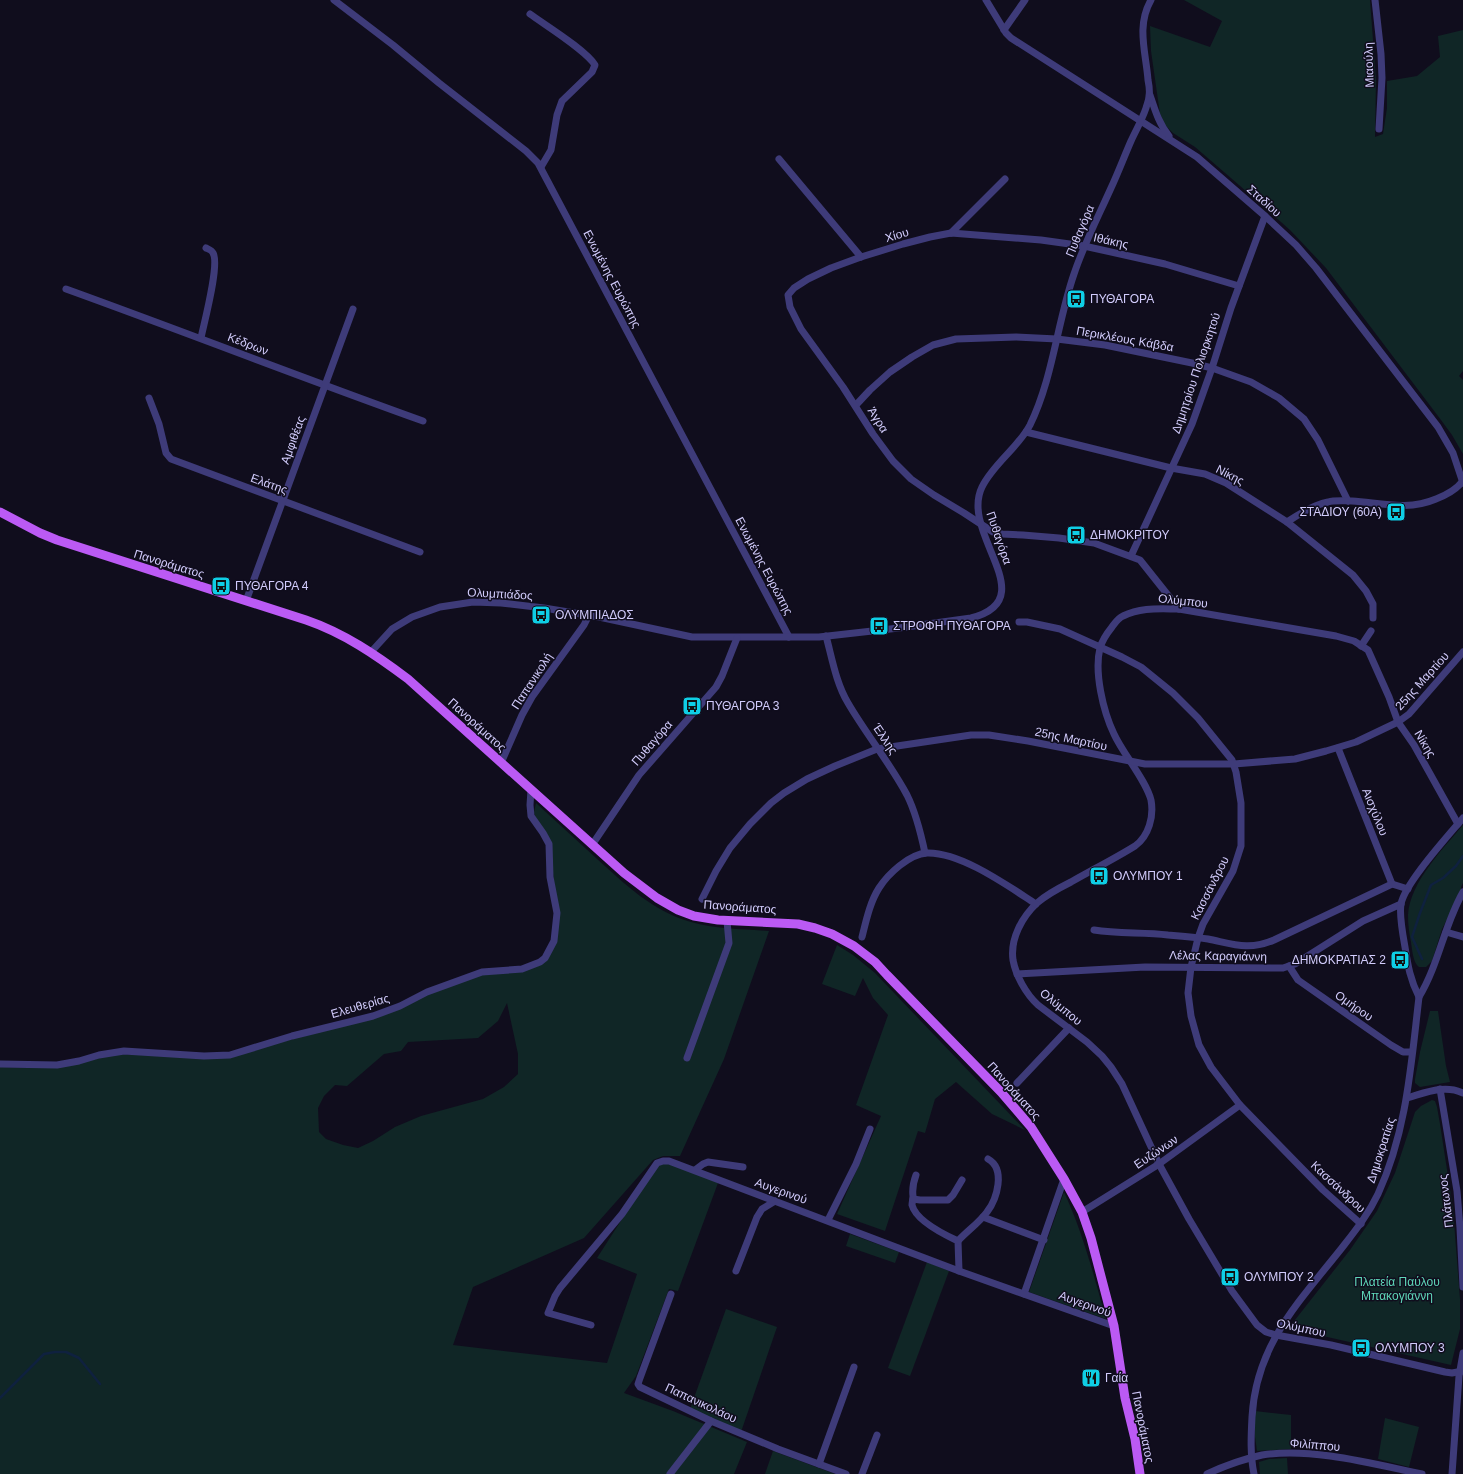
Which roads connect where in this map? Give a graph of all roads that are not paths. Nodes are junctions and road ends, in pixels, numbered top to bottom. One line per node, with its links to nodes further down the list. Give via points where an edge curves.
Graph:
1 (334, 0): 13 (street, Ενωμένης Ευρώπης, via 526,151)
2 (986, 0): 7 (street, Σταδίου)
3 (1025, 0): 7 (street)
4 (1151, 0): 8 (street, Πυθαγόρα, via 1142,27)
5 (1375, 0): 10 (street, Μιαούλη, via 1382,78)
6 (530, 14): 13 (street, via 586,55 595,65 592,72 562,101 551,150)
7 (1004, 30): 9 (street, Σταδίου, via 1011,38)
8 (1150, 95): 9 (street, Πυθαγόρα); 11 (street, via 1164,130)
9 (1141, 122): 11 (street, Σταδίου); 17 (street, Πυθαγόρα)
10 (1379, 129)
11 (1174, 142): 15 (street, Σταδίου, via 1197,157)
12 (779, 158): 19 (street)
13 (541, 167): 48 (street, Ενωμένης Ευρώπης)
14 (1005, 179): 16 (street)
15 (1265, 216): 20 (street, Δημητρίου Πολιορκητού); 33 (street, Σταδίου, via 1316,268 1431,416 1450,446)
16 (951, 233): 17 (street, Ιθάκης); 19 (street, Χίου)
17 (1084, 246): 20 (street, Ιθάκης, via 1165,264); 25 (street, Πυθαγόρα)
18 (206, 248): 24 (street, via 214,254 214,272)
19 (861, 257): 22 (street, Χίου, via 808,279 794,288 788,295)
20 (1239, 286): 26 (street, Δημητρίου Πολιορκητού)
21 (66, 289): 24 (street, Κέδρων)
22 (788, 300): 29 (street, Άγρα, via 800,329)
23 (353, 309): 27 (street, Αμφιθέας)
24 (201, 338): 27 (street, Κέδρων)
25 (1057, 339): 26 (street, Περικλέους Κάβδα, via 1112,347); 29 (street, Περικλέους Κάβδα, via 970,338 933,345 890,372); 31 (street, Πυθαγόρα, via 1041,395)
26 (1212, 368): 32 (street, Δημητρίου Πολιορκητού, via 1192,424); 35 (street, Περικλέους Κάβδα, via 1251,382 1279,398 1304,420 1318,440)
27 (325, 386): 30 (street, Κέδρων); 34 (street, Αμφιθέας)
28 (149, 398): 34 (street, Ελάτης, via 168,458)
29 (856, 406): 38 (street, Άγρα, via 877,440 911,479)
30 (423, 421)
31 (1026, 432): 32 (street, Νίκης); 38 (street, Πυθαγόρα, via 993,470 983,486 977,506)
32 (1171, 468): 37 (street, Νίκης, via 1205,474 1226,483); 40 (street, Δημητρίου Πολιορκητού)
33 (1463, 482): 35 (street, via 1449,494 1418,505 1390,506)
34 (282, 501): 39 (street, Ελάτης); 41 (street, Αμφιθέας)
35 (1348, 501): 37 (street, via 1322,503)
36 (0, 512): 41 (main road, Πανοράματος, via 57,540)
37 (1287, 522): 44 (street, Νίκης, via 1353,575 1373,604)
38 (981, 525): 40 (street, Άγρα, via 998,534 1094,543); 47 (street, Πυθαγόρα, via 1003,588 1001,598 993,608 977,616 961,619)
39 (420, 552)
40 (1131, 556): 42 (street, Άγρα, via 1140,560)
41 (246, 601): 53 (main road, Πανοράματος, via 327,628)
42 (1179, 609): 50 (street, Ολύμπου, via 1336,636 1354,641); 51 (street, Ολύμπου, via 1136,610 1121,617 1110,629)
43 (589, 615): 49 (street, Ολυμπιάδος, via 692,637); 53 (street, Ολυμπιάδος, via 501,603 473,602 448,605 404,620 388,632); 59 (street, Παπανικολή, via 532,697)
44 (1374, 618)
45 (1019, 622): 51 (street, Κασσάνδρου, via 1060,629)
46 (1371, 631): 50 (street)
47 (826, 636): 48 (street, Πυθαγόρα); 56 (street, Έλλης, via 847,702)
48 (789, 637): 49 (street, Πυθαγόρα)
49 (737, 638): 64 (street, Πυθαγόρα, via 716,687 639,775)
50 (1361, 646): 52 (street, Ολύμπου)
51 (1100, 647): 58 (street, Ολύμπου, via 1099,678 1105,710 1114,734); 60 (street, Κασσάνδρου, via 1141,667 1161,683 1198,718)
52 (1368, 650): 55 (street, Νίκης)
53 (370, 652): 59 (main road, Πανοράματος, via 412,683)
54 (1463, 652): 55 (street, 25ης Μαρτίου, via 1409,714)
55 (1398, 722): 57 (street, 25ης Μαρτίου); 63 (street, Νίκης, via 1414,744)
56 (877, 748): 58 (street, 25ης Μαρτίου, via 971,735 989,735); 65 (street, Έλλης, via 907,796 921,833); 69 (street, 25ης Μαρτίου, via 814,775 771,803 730,848)
57 (1338, 748): 60 (street, 25ης Μαρτίου, via 1289,760); 66 (street, Αισχύλου)
58 (1130, 762): 60 (street, 25ης Μαρτίου, via 1154,765); 70 (street, Ολύμπου, via 1151,801 1150,823 1144,837 1135,846)
59 (501, 763): 61 (main road, Πανοράματος)
60 (1234, 764): 77 (street, Κασσάνδρου, via 1241,803 1241,846 1233,871 1203,924)
61 (531, 790): 64 (main road, Πανοράματος); 85 (street, Ελευθερίας, via 531,816 549,844 550,877 557,913 554,941 540,962 522,969 482,972 427,992 373,1016 292,1036 230,1055 124,1052 57,1064)
62 (1463, 818): 63 (street)
63 (1458, 824): 67 (street)
64 (592, 845): 72 (main road, Πανοράματος, via 635,882 666,904 694,916)
65 (925, 853): 70 (street, via 938,854 984,871); 75 (street, via 895,868 878,889)
66 (1392, 884): 67 (street); 77 (street, Λέλας Καραγιάννη, via 1262,944 1238,946)
67 (1408, 889): 71 (street)
68 (1463, 892): 74 (street)
69 (702, 899)
70 (1036, 904): 80 (street, Ολύμπου, via 1023,921 1014,940 1013,958)
71 (1401, 904): 78 (street, Λέλας Καραγιάννη, via 1363,921); 81 (street, via 1402,931 1409,973)
72 (727, 921): 84 (street, via 729,943); 97 (main road, Πανοράματος, via 781,922 806,926 832,934 860,950 888,975 1001,1092 1031,1127)
73 (1094, 930): 77 (street, Λέλας Καραγιάννη)
74 (1446, 932): 76 (street); 81 (street, via 1431,976)
75 (862, 937)
76 (1463, 937)
77 (1198, 938): 79 (street, Κασσάνδρου)
78 (1289, 966): 79 (street, Λέλας Καραγιάννη, via 1276,969); 83 (street, Ομήρου, via 1298,980 1391,1045 1403,1052)
79 (1190, 967): 80 (street, Λέλας Καραγιάννη); 90 (street, Κασσάνδρου, via 1188,993 1199,1045 1211,1067)
80 (1017, 974): 82 (street, Ολύμπου, via 1032,999)
81 (1419, 996): 83 (street, Δημοκρατίας)
82 (1068, 1028): 86 (street); 93 (street, Ολύμπου, via 1098,1051 1115,1074)
83 (1412, 1052): 89 (street, Δημοκρατίας)
84 (687, 1058)
85 (0, 1064)
86 (1017, 1083)
87 (1440, 1089): 88 (street, via 1452,1089); 89 (street); 109 (street, Πλάτωνος, via 1458,1204)
88 (1463, 1093)
89 (1407, 1098): 104 (street, Δημοκρατίας, via 1390,1164 1374,1202)
90 (1240, 1105): 93 (street, Ευζώνων); 104 (street, Κασσάνδρου, via 1318,1185)
91 (870, 1129): 103 (street)
92 (988, 1159): 102 (street, via 994,1162 998,1170 998,1179 992,1204)
93 (1159, 1164): 101 (street, Ευζώνων); 114 (street, Ολύμπου, via 1238,1300 1257,1325 1266,1332)
94 (743, 1167): 95 (street, via 708,1162)
95 (695, 1170): 100 (street, Αυγερινού); 112 (street, Αυγερινού, via 669,1161 657,1163 622,1214 557,1292 548,1312)
96 (916, 1176): 99 (street, via 912,1186)
97 (1064, 1179): 101 (main road, Πανοράματος); 105 (street)
98 (962, 1180): 99 (street, via 948,1200)
99 (913, 1199): 106 (street, via 912,1204 917,1215 941,1233)
100 (775, 1201): 103 (street, Αυγερινού); 107 (street, via 762,1209 757,1217)
101 (1082, 1212): 113 (main road, Πανοράματος)
102 (983, 1217): 105 (street); 106 (street)
103 (828, 1220): 108 (street, Αυγερινού)
104 (1361, 1224): 114 (street, Δημοκρατίας)
105 (1044, 1240): 111 (street)
106 (958, 1241): 108 (street)
107 (736, 1271)
108 (959, 1271): 111 (street, Αυγερινού)
109 (1463, 1287)
110 (671, 1294): 118 (street, Παπανικολάου, via 638,1384)
111 (1024, 1294): 113 (street, Αυγερινού)
112 (591, 1326)
113 (1114, 1326): 125 (main road, Πανοράματος)
114 (1276, 1335): 117 (street, Ολύμπου, via 1445,1372); 120 (street, Δημοκρατίας, via 1262,1363 1256,1387 1252,1410)
115 (1463, 1353): 117 (street)
116 (854, 1367): 121 (street)
117 (1461, 1371): 129 (street)
118 (711, 1421): 121 (street, Παπανικολάου); 122 (street)
119 (877, 1434): 124 (street)
120 (1251, 1458): 126 (street, Φιλίππου); 127 (street, Δημοκρατίας); 128 (street, Φιλίππου, via 1308,1454)
121 (819, 1464): 123 (street, Παπανικολάου)
122 (670, 1474)
123 (846, 1474)
124 (862, 1474)
125 (1140, 1474)
126 (1207, 1474)
127 (1254, 1474)
128 (1422, 1474)
129 (1452, 1474)

